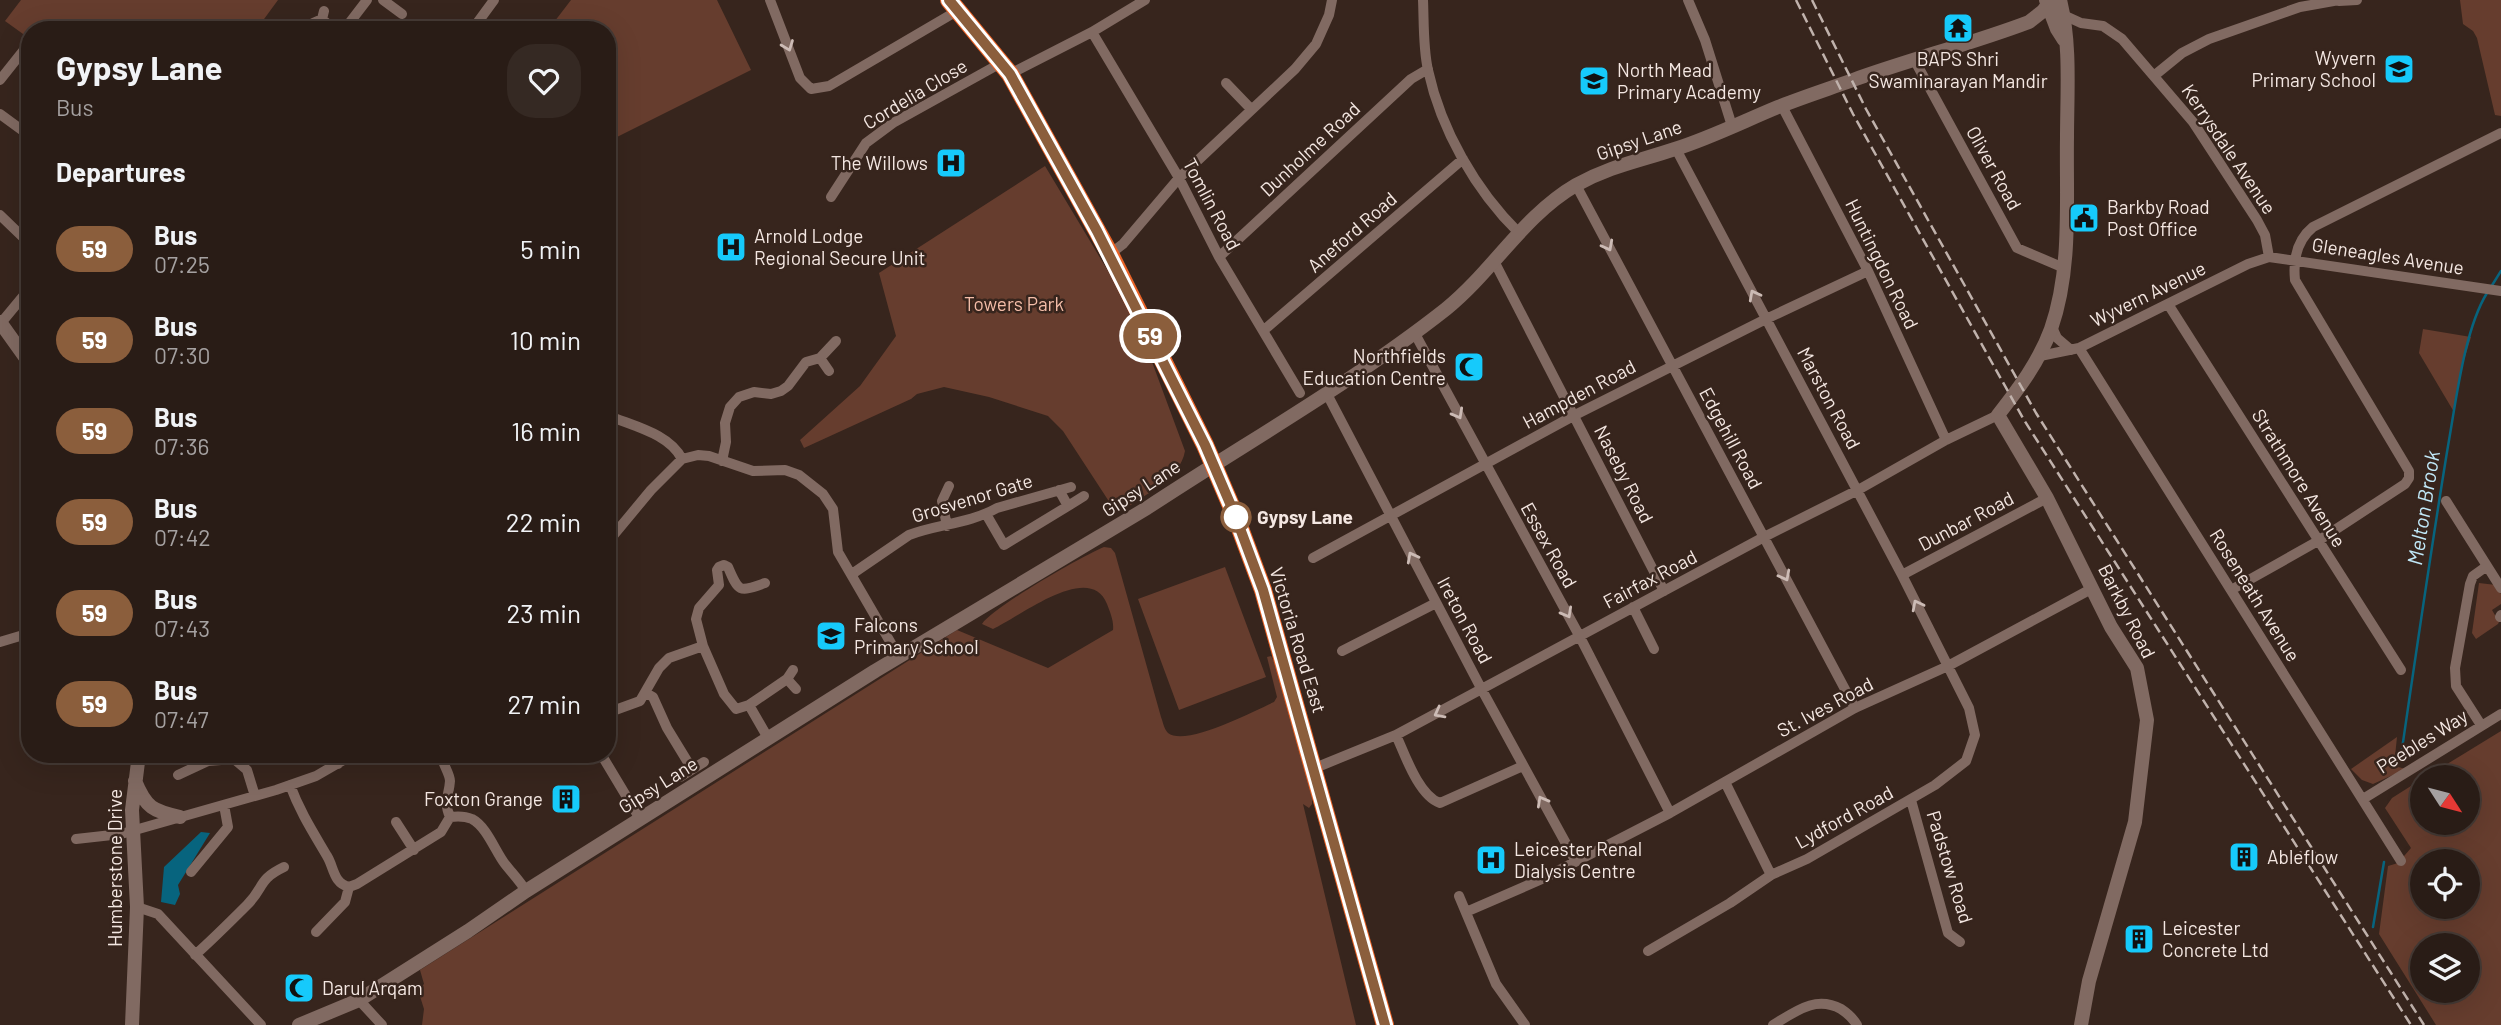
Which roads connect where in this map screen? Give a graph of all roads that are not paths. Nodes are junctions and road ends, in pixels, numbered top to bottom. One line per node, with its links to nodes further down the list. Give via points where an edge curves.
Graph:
1 (367, 0): 18 (street)
2 (383, 0): 13 (street)
3 (494, 0): 19 (street)
4 (770, 0): 12 (street, one-way to 12, via 800,78 811,89 829,86)
5 (1145, 0): 22 (street, Cordelia Close)
6 (1332, 0): 32 (street, via 1316,44)
7 (1423, 0): 27 (street)
8 (1688, 0): 34 (street)
9 (2339, 0): 10 (street); 28 (street, via 2300,8 2209,39)
10 (2357, 0)
11 (2051, 1): 14 (street); 16 (street, Gipsy Lane); 21 (street)
12 (953, 6): 26 (highway, Victoria Road East)
13 (398, 7)
14 (2064, 15): 20 (street, Kerrysdale Avenue); 23 (street)
15 (319, 18): 17 (street)
16 (2032, 19): 21 (street); 25 (street, Gipsy Lane)
17 (323, 21)
18 (352, 21)
19 (479, 21)
20 (2081, 23): 23 (street); 28 (street, Kerrysdale Avenue, via 2115,33)
21 (2057, 29): 23 (street)
22 (1092, 32): 26 (street, Cordelia Close); 39 (street, Tomlin Road)
23 (2065, 42): 50 (street)
24 (21, 54): 29 (street)
25 (1915, 61): 31 (street, Gipsy Lane); 50 (street, Oliver Road, via 2017,248)
26 (1005, 69): 41 (street, Cordelia Close, via 893,123 866,143); 45 (highway, Victoria Road East)
27 (1428, 69): 38 (street); 46 (street, Dunholme Road, via 1411,79)
28 (2155, 75): 47 (street, Kerrysdale Avenue, via 2193,122 2257,220)
29 (0, 80)
30 (1226, 83): 32 (street)
31 (1782, 106): 34 (street, Gipsy Lane); 51 (street, Huntingdon Road)
32 (1251, 109): 39 (street)
33 (0, 114): 35 (street)
34 (1732, 126): 37 (street, Gipsy Lane)
35 (21, 129)
36 (2501, 132): 48 (street, via 2313,227 2305,233)
37 (1676, 149): 40 (street, Gipsy Lane, via 1618,165); 55 (street, Marston Road, one-way to 37)
38 (1463, 159): 43 (street); 58 (street, Aneford Road)
39 (1179, 178): 45 (street); 46 (street, Tomlin Road)
40 (1576, 185): 43 (street, Gipsy Lane); 65 (street, Edgehill Road, one-way to 65)
41 (831, 197)
42 (0, 215): 44 (street)
43 (1519, 233): 49 (street, Gipsy Lane)
44 (21, 235)
45 (1110, 254): 76 (highway, Victoria Road East)
46 (1219, 257): 58 (street, Tomlin Road)
47 (2269, 257): 48 (street, Gleneagles Avenue); 54 (street, Wyvern Avenue)
48 (2295, 259): 52 (street, Gleneagles Avenue); 90 (street, via 2295,280 2409,471 2405,484)
49 (1494, 261): 59 (street, Gipsy Lane, via 1470,288); 69 (street, Naseby Road)
50 (2064, 268): 57 (street)
51 (1868, 271): 55 (street, Hampden Road); 72 (street, Huntingdon Road)
52 (2500, 291)
53 (21, 299): 56 (street)
54 (2168, 304): 61 (street, Wyvern Avenue); 90 (street, Strathmore Avenue)
55 (1766, 319): 65 (street, Hampden Road); 80 (street, Marston Road)
56 (1, 322): 62 (street)
57 (2052, 327): 61 (street, via 2057,338); 63 (street)
58 (1264, 330): 67 (street, Tomlin Road)
59 (1414, 332): 68 (street, Gipsy Lane); 75 (street, Essex Road, one-way to 75)
60 (836, 341): 64 (street)
61 (2075, 349): 63 (street, Wyvern Avenue); 98 (street, Roseneath Avenue)
62 (21, 351)
63 (2040, 356): 70 (street)
64 (820, 358): 66 (street); 74 (street, via 806,362 781,391 739,397 725,423)
65 (1672, 365): 69 (street, Hampden Road); 89 (street, Edgehill Road)
66 (829, 371)
67 (1300, 393)
68 (1327, 394): 76 (street, Gipsy Lane); 86 (street, Ireton Road)
69 (1575, 415): 75 (street, Hampden Road); 99 (street, Naseby Road)
70 (1998, 415): 72 (street, Fairfax Road); 82 (street, Barkby Road)
71 (616, 419): 73 (street, via 661,437)
72 (1946, 440): 80 (street, Fairfax Road)
73 (682, 459): 74 (street, via 698,455); 88 (street)
74 (722, 460): 93 (street, via 753,471 785,470 823,494 833,509 838,552)
75 (1485, 463): 86 (street, Hampden Road); 103 (street, Essex Road, one-way to 103)
76 (1214, 466): 108 (street, Gipsy Lane); 131 (highway, Victoria Road East, via 1263,590)
77 (949, 486): 87 (street, via 942,501)
78 (1071, 487): 79 (street, Grosvenor Gate)
79 (1059, 490): 84 (street); 85 (street, Grosvenor Gate)
80 (1858, 490): 89 (street, Fairfax Road); 94 (street, Marston Road)
81 (1084, 496): 84 (street)
82 (2047, 498): 94 (street, Dunbar Road); 96 (street, Barkby Road)
83 (2445, 501): 92 (street)
84 (1068, 506): 85 (street, via 1004,545)
85 (986, 514): 87 (street, Grosvenor Gate)
86 (1390, 516): 91 (street, Hampden Road); 100 (street, Ireton Road, one-way to 86)
87 (947, 526): 93 (street, Grosvenor Gate, via 909,535)
88 (616, 532)
89 (1764, 537): 99 (street, Fairfax Road); 117 (street, Edgehill Road, one-way to 117)
90 (2318, 541): 98 (street); 111 (street, Strathmore Avenue)
91 (1313, 558)
92 (2487, 566): 97 (street); 120 (street, via 2470,584 2455,668 2456,686)
93 (852, 574): 108 (street)
94 (1902, 575): 109 (street, Marston Road, one-way to 94)
95 (765, 583): 105 (street, via 740,590 727,567 719,567 719,585 696,613)
96 (2094, 588): 109 (street, St. Ives Road); 173 (street, Barkby Road, via 2137,668 2147,720 2134,822)
97 (2501, 588)
98 (2231, 590): 139 (street, Roseneath Avenue)
99 (1664, 591): 101 (street, Fairfax Road)
100 (1436, 603): 107 (street); 114 (street, Ireton Road)
101 (1633, 607): 103 (street, Fairfax Road); 106 (street)
102 (21, 636): 104 (street)
103 (1580, 637): 114 (street, Fairfax Road); 142 (street, Essex Road)
104 (0, 642)
105 (703, 646): 115 (street, via 669,658); 116 (street, via 724,694 736,709)
106 (1654, 649)
107 (1342, 651)
108 (900, 657): 122 (street, Gipsy Lane)
109 (1948, 666): 117 (street, St. Ives Road); 140 (street, Lydford Road, via 1969,708 1975,735 1966,761)
110 (793, 670): 112 (street)
111 (2401, 670)
112 (787, 679): 113 (street); 116 (street)
113 (796, 689)
114 (1482, 690): 121 (street, Fairfax Road, one-way to 121); 130 (street, Ireton Road)
115 (646, 693): 118 (street, via 633,705); 132 (street, via 653,697)
116 (749, 705): 122 (street)
117 (1855, 708): 136 (street, St. Ives Road)
118 (616, 710)
119 (2501, 714): 120 (street, Peebles Way)
120 (2480, 725): 139 (street, Peebles Way)
121 (1396, 736): 130 (street, via 1422,787 1431,800 1440,803); 131 (street, Fairfax Road)
122 (768, 738): 145 (street, Gipsy Lane)
123 (704, 762): 132 (street)
124 (138, 763): 135 (street, Humberstone Drive)
125 (204, 763): 133 (street)
126 (239, 763): 138 (street, via 247,770)
127 (445, 763): 144 (street)
128 (606, 763): 145 (street)
129 (338, 764): 137 (street)
130 (1523, 766): 150 (street, Ireton Road, one-way to 130)
131 (1315, 768): 169 (highway, Victoria Road East)
132 (692, 769): 134 (street)
133 (178, 775)
134 (680, 777)
135 (135, 780): 143 (street, via 142,799 152,809); 147 (street, Humberstone Drive)
136 (1725, 782): 142 (street, St. Ives Road); 154 (street)
137 (290, 785): 138 (street); 155 (street, via 336,877)
138 (255, 796): 141 (street)
139 (2363, 799): 151 (street, Roseneath Avenue)
140 (1911, 800): 154 (street, Lydford Road); 161 (street, Padstow Road, via 1948,933)
141 (225, 805): 143 (street); 153 (street, via 228,827)
142 (1670, 813): 150 (street, St. Ives Road)
143 (180, 817): 147 (street)
144 (450, 817): 149 (street, via 441,832); 156 (street, via 473,820)
145 (640, 819): 156 (street, Gipsy Lane)
146 (396, 822): 149 (street)
147 (133, 831): 148 (street); 158 (street, Humberstone Drive)
148 (76, 839)
149 (414, 850): 155 (street)
150 (1575, 860): 159 (street, St. Ives Road)
151 (2402, 861)
152 (284, 867): 163 (street, via 269,874 256,895)
153 (191, 872)
154 (1771, 875): 162 (street, Lydford Road)
155 (349, 887): 160 (street, via 345,902)
156 (526, 891): 164 (street, Gipsy Lane)
157 (1459, 896): 159 (street)
158 (137, 907): 163 (street, via 159,914); 166 (street, Humberstone Drive)
159 (1466, 912): 170 (street, via 1496,984)
160 (317, 932)
161 (1960, 942)
162 (1648, 951)
163 (195, 955): 167 (street)
164 (359, 1000): 165 (street); 168 (street, Gipsy Lane)
165 (377, 1024)
166 (132, 1025)
167 (261, 1025)
168 (299, 1025)
169 (1385, 1025)
170 (1525, 1025)
171 (1773, 1025): 172 (street, via 1807,1005 1822,1003 1844,1011)
172 (1857, 1025)
173 (2081, 1025)

